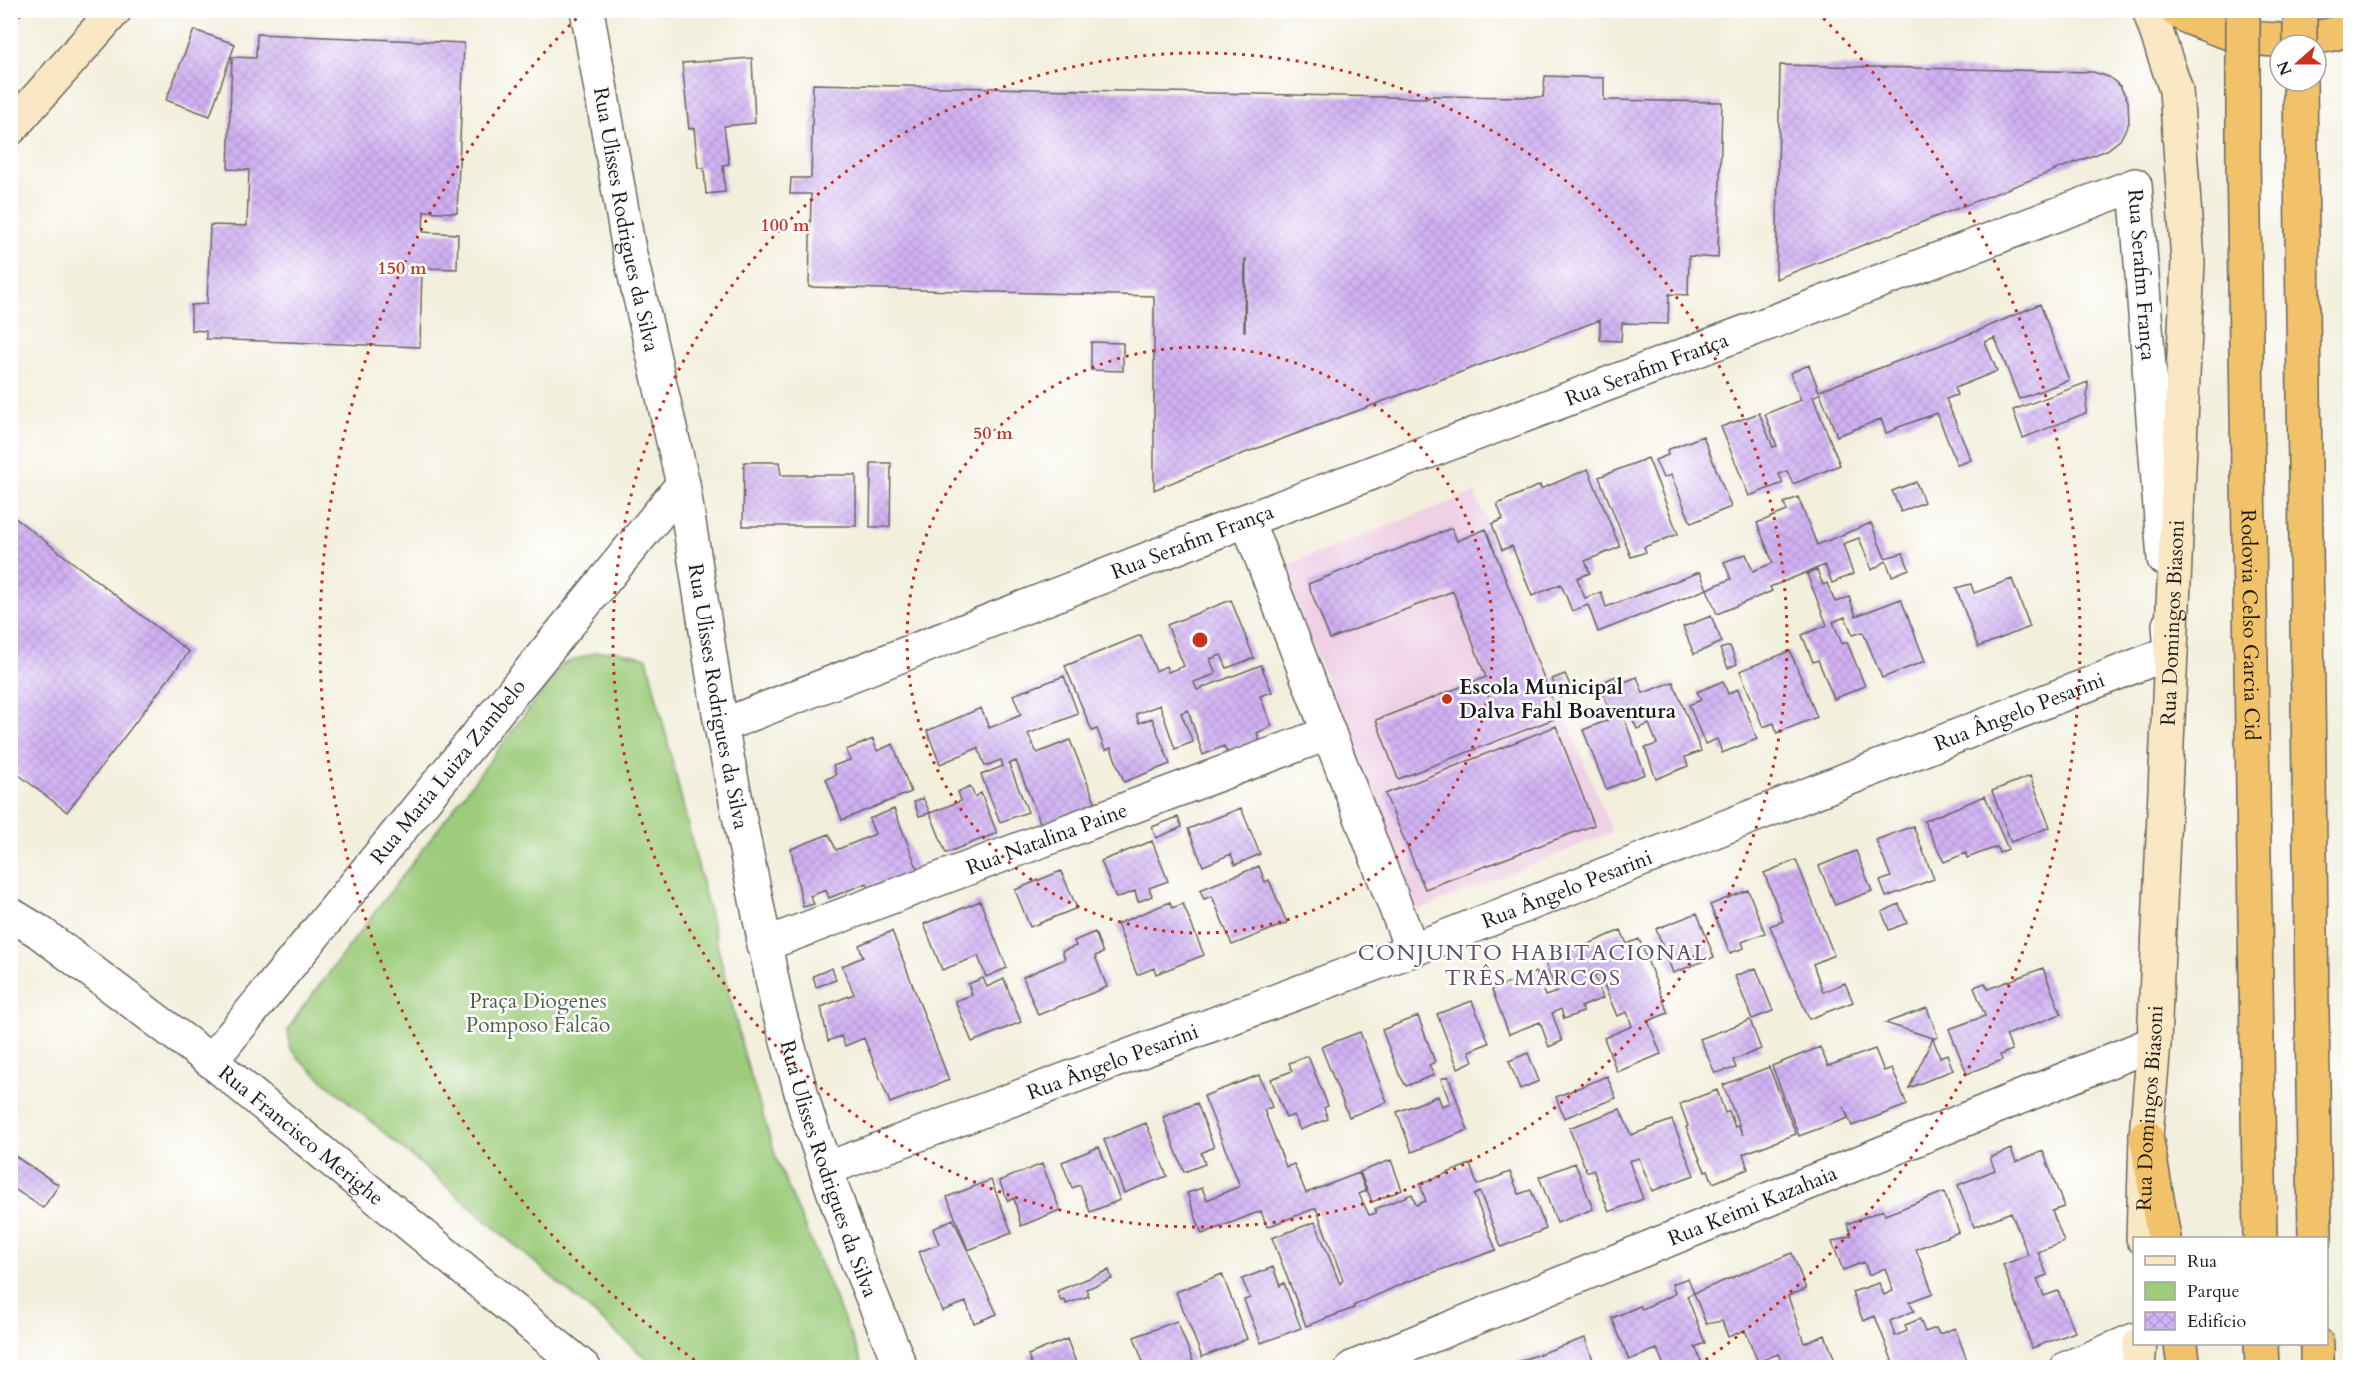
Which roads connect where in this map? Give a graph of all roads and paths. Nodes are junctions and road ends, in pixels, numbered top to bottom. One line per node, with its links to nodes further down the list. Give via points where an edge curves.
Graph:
1 (115, 10): 10 (main road)
2 (587, 10): 11 (street, Rua Ulisses Rodrigues da Silva, via 629,250)
3 (2149, 10): 13 (main road, Rua Domingos Biasoni, via 2176,90 2188,261)
4 (2176, 10): 7 (highway, via 2228,34 2278,41 2329,36)
5 (2243, 10): 25 (highway, Rodovia Celso Garcia Cid, bridge, via 2242,155)
6 (2300, 10): 8 (highway, bridge)
7 (2350, 29)
8 (2300, 33)
9 (2301, 93): 26 (highway)
10 (10, 129)
11 (683, 484): 14 (street, Rua Ulisses Rodrigues da Silva); 20 (street, Rua Maria Luiza Zambelo)
12 (1247, 520): 13 (street, Rua Serafim França, via 2135,185); 14 (street, Rua Serafim França); 15 (street)
13 (2171, 652): 18 (street, Rua Ângelo Pesarini); 19 (main road, Rua Domingos Biasoni)
14 (721, 726): 17 (street, Rua Ulisses Rodrigues da Silva)
15 (1329, 733): 17 (street, Rua Natalina Paine); 18 (street)
16 (10, 914): 20 (street, Rua Francisco Merighe)
17 (764, 945): 22 (street, Rua Ulisses Rodrigues da Silva, via 791,1059)
18 (1412, 950): 22 (street, Rua Ângelo Pesarini)
19 (2154, 1042): 21 (main road, Rua Domingos Biasoni); 34 (street, Rua Keimi Kazahaia)
20 (211, 1061): 32 (street, Rua Francisco Merighe)
21 (2146, 1136): 23 (main road, Rua Domingos Biasoni); 24 (highway)
22 (826, 1169): 33 (street, Rua Ulisses Rodrigues da Silva, via 856,1260)
23 (2143, 1237)
24 (2164, 1237)
25 (2260, 1237)
26 (2315, 1237)
27 (2133, 1340): 35 (street)
28 (2140, 1345): 36 (main road)
29 (2181, 1345): 37 (highway)
30 (2261, 1345): 38 (highway)
31 (2317, 1345): 39 (highway)
32 (584, 1368)
33 (901, 1368)
34 (1352, 1368)
35 (2067, 1368)
36 (2138, 1368)
37 (2184, 1368)
38 (2262, 1368)
39 (2317, 1368)

